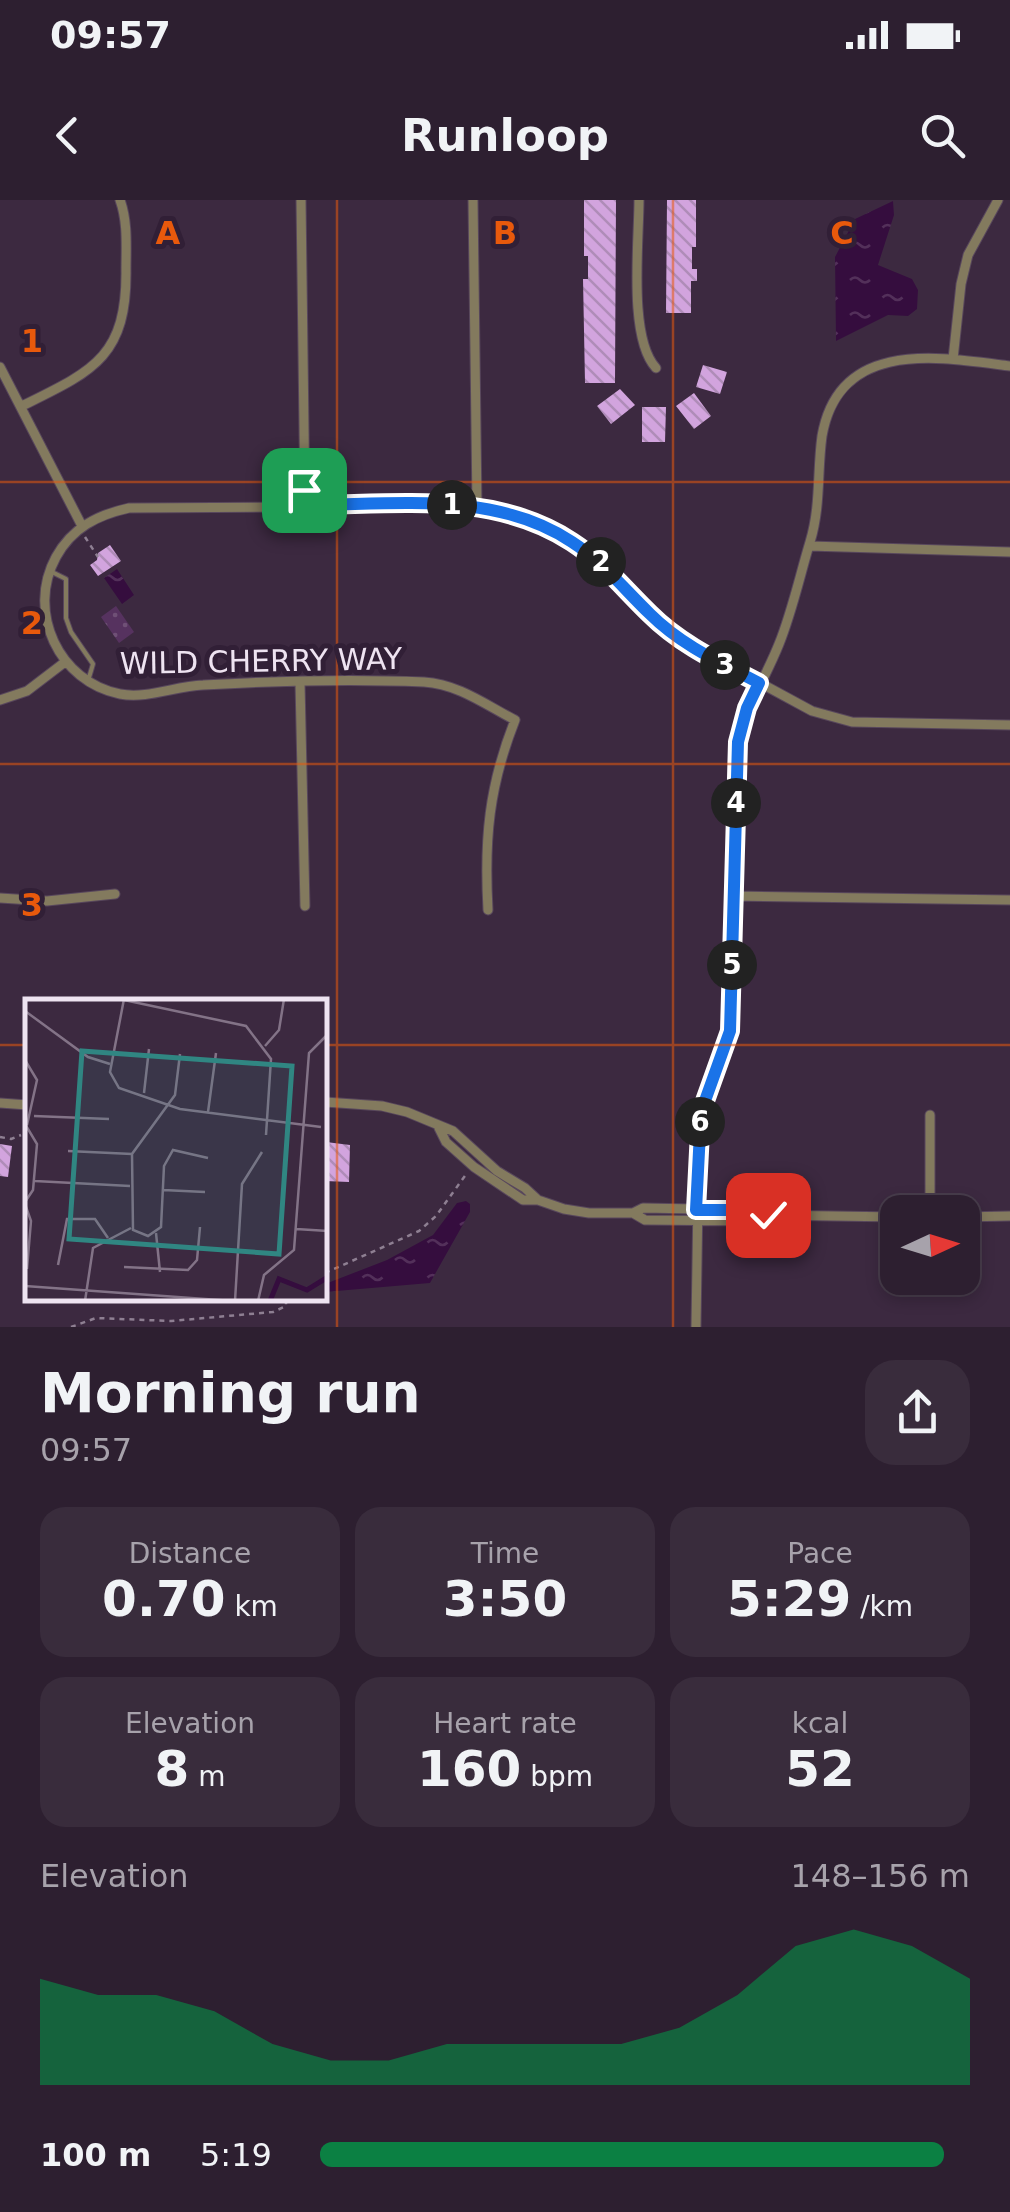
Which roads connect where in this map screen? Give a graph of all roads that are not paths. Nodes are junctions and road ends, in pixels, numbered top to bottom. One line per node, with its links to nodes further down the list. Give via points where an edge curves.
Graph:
1 (120, 200): 10 (street, via 126,299 118,332 90,370)
2 (301, 200): 11 (street)
3 (473, 200): 12 (street)
4 (639, 200): 9 (street, via 639,326)
5 (998, 200): 6 (street, via 968,255)
6 (953, 359): 8 (street); 14 (street, via 894,359 862,374 838,397 825,424)
7 (0, 366): 10 (street)
8 (1010, 366)
9 (656, 368)
10 (22, 406): 13 (street)
11 (305, 505): 12 (street); 13 (street, via 128,508)
12 (477, 506): 19 (street, via 569,539 677,638)
13 (82, 530): 16 (street)
14 (809, 546): 15 (street); 19 (street, via 782,636)
15 (1010, 552)
16 (49, 571): 17 (street, WILD CHERRY WAY, via 46,621); 18 (lane, via 66,579 71,632 93,664)
17 (65, 662): 18 (street, WILD CHERRY WAY); 21 (street, via 27,691)
18 (88, 682): 20 (street, WILD CHERRY WAY, via 132,695 205,684)
19 (759, 683): 22 (street, via 839,720); 24 (street, via 738,742)
20 (300, 684): 27 (street); 28 (street, WILD CHERRY WAY, via 438,684 515,720 489,810)
21 (0, 700)
22 (1010, 726)
23 (115, 894): 25 (street)
24 (733, 896): 26 (street); 34 (street, via 730,1031 701,1112)
25 (0, 898)
26 (1010, 900)
27 (304, 906)
28 (488, 910)
29 (328, 1102): 34 (street, via 408,1112 454,1132 538,1200 576,1211 644,1208)
30 (0, 1103): 31 (street)
31 (25, 1104)
32 (930, 1116): 33 (street)
33 (930, 1195)
34 (696, 1215): 35 (street, via 748,1210); 38 (street)
35 (880, 1216)
36 (1010, 1216): 37 (street)
37 (980, 1217)
38 (696, 1327)

